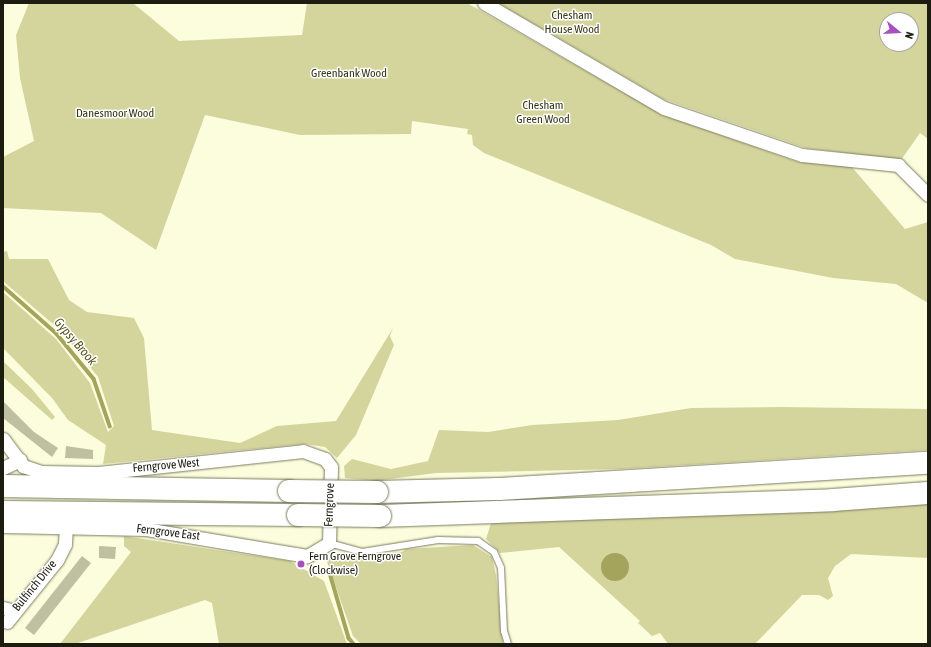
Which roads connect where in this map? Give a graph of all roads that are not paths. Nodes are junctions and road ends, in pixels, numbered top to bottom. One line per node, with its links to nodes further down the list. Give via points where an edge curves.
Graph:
1 (484, 3): 2 (street, via 664,108 802,155 898,165)
2 (928, 195)
3 (3, 439): 4 (street, Ferngrove West)
4 (20, 460): 6 (street, Ferngrove West, via 23,466 32,471 98,473 303,451 325,460); 7 (street)
5 (928, 463): 8 (highway, bridge, via 499,490 377,492)
6 (331, 467): 13 (street, Ferngrove)
7 (3, 468)
8 (3, 486)
9 (928, 493): 10 (highway, bridge, via 833,500 380,516)
10 (3, 512)
11 (3, 526): 12 (street, Ferngrove East)
12 (66, 527): 13 (street, Ferngrove East, via 146,529 205,537 289,555 307,556); 14 (street, Bulfinch Drive, via 65,544 57,560)
13 (329, 543): 15 (lane, via 362,552 438,540 478,541 494,552 501,568 504,631)
14 (8, 614)
15 (508, 644)

